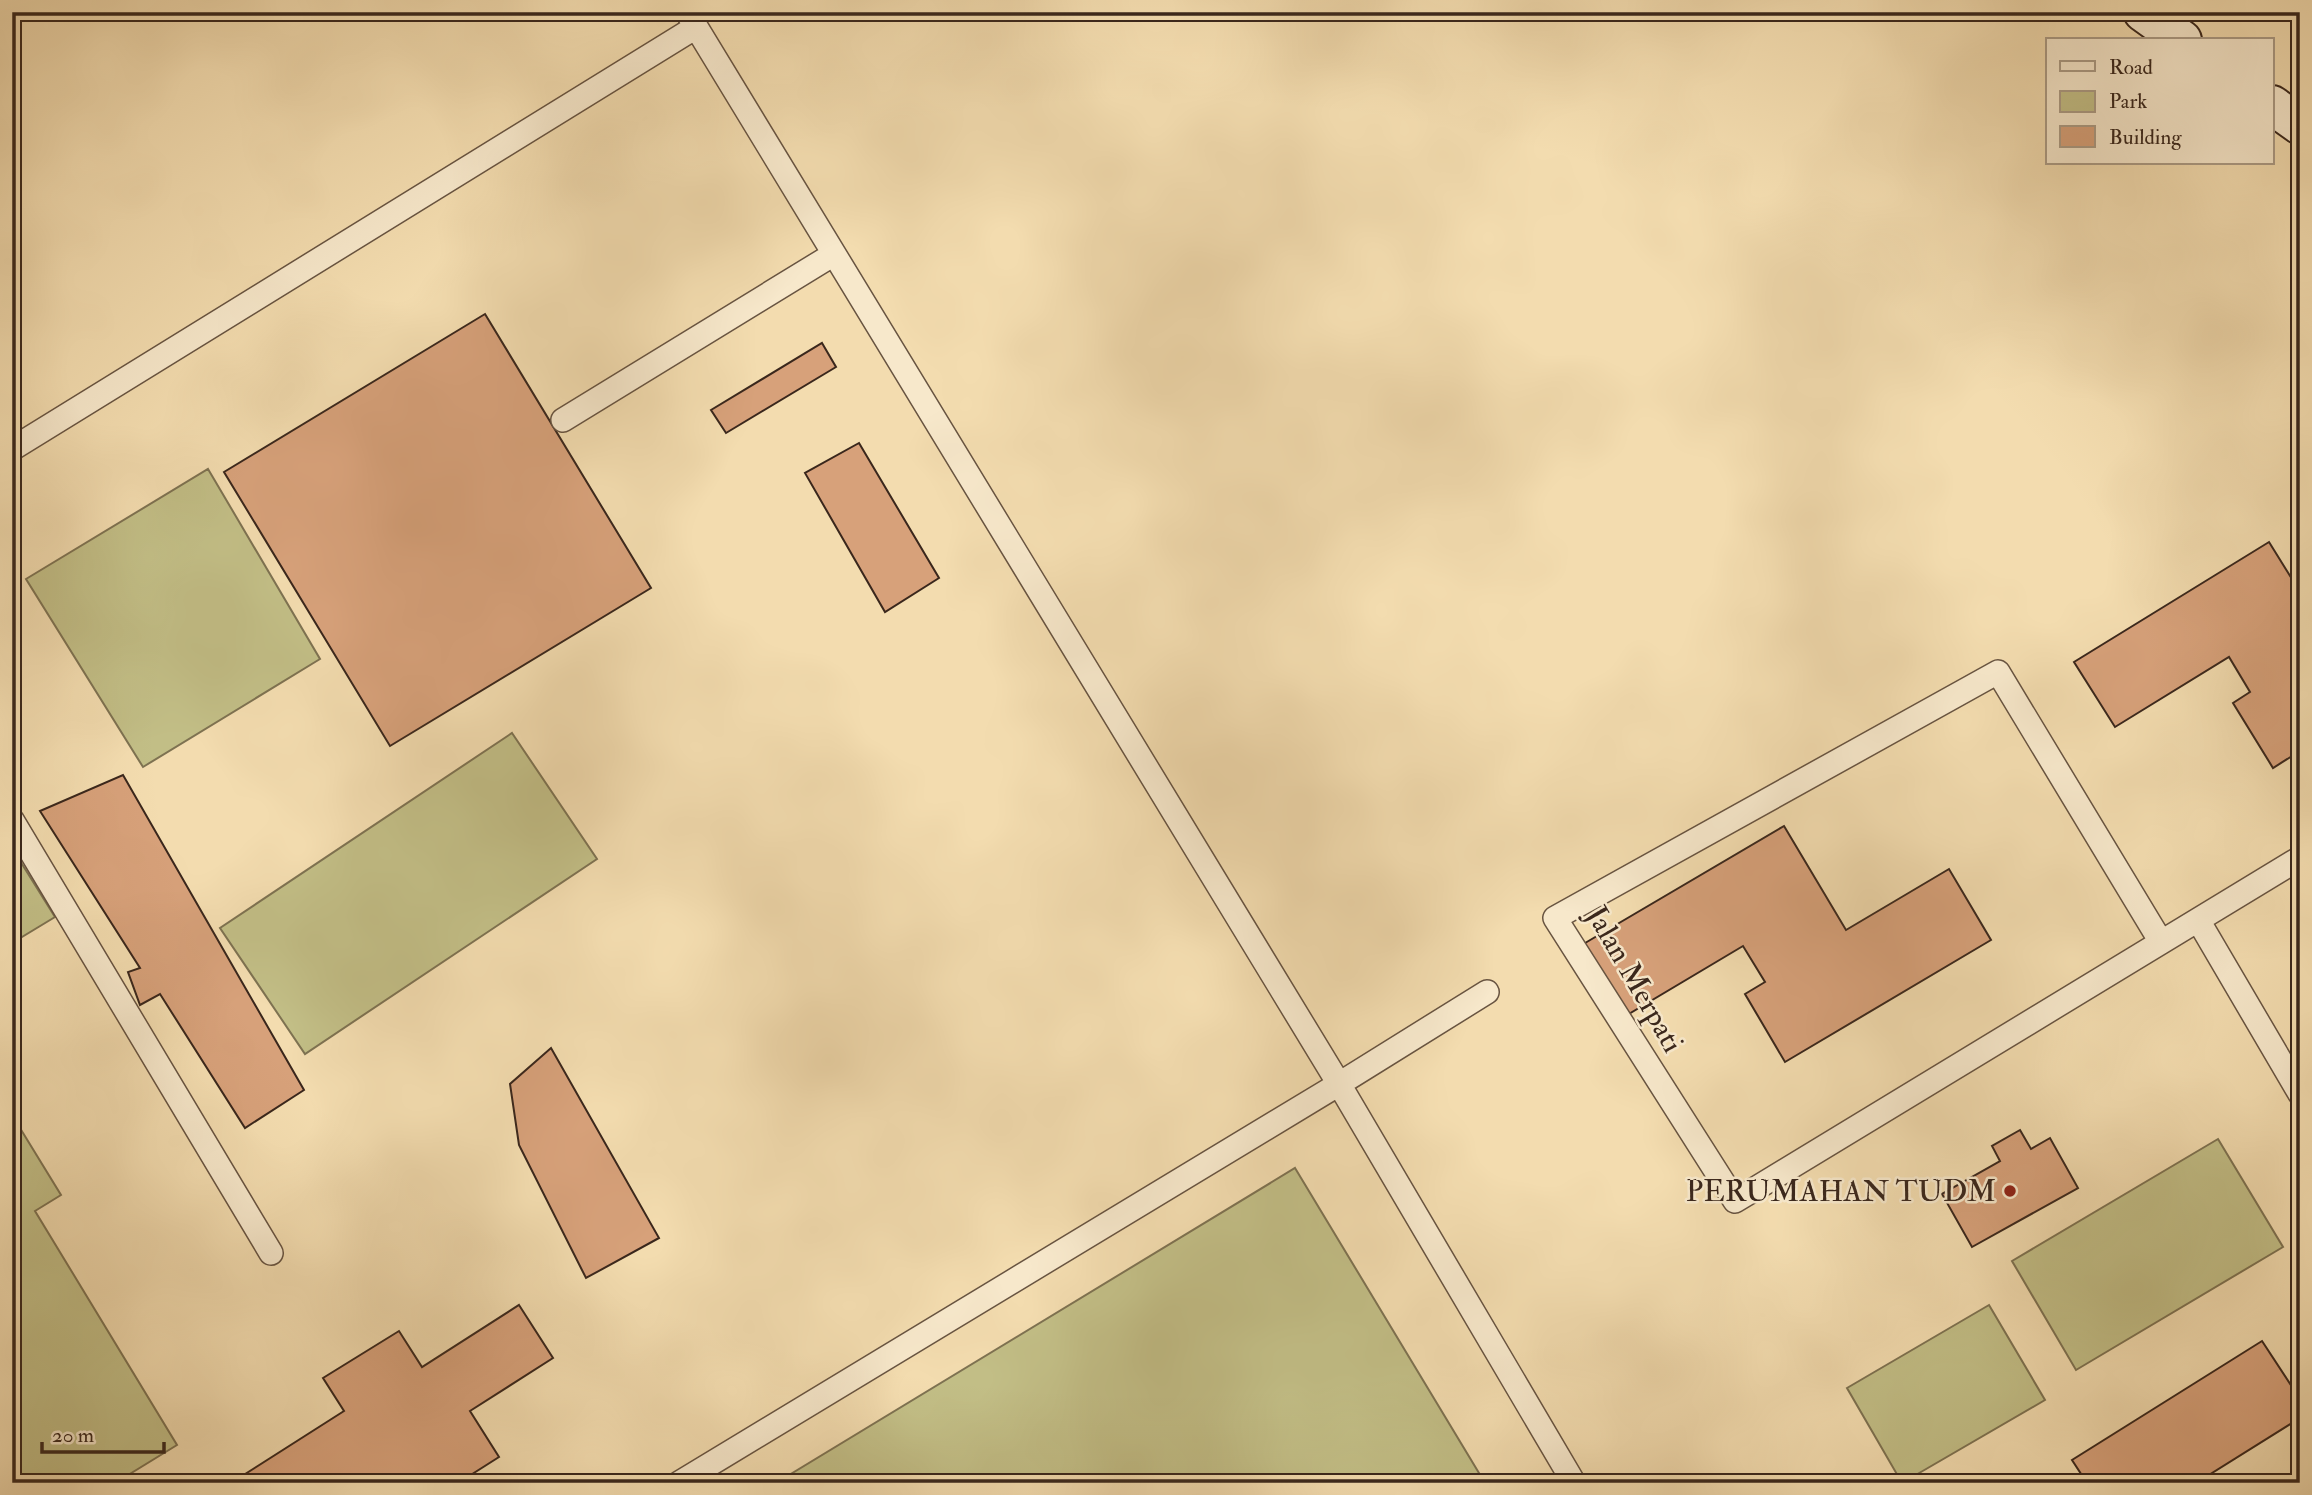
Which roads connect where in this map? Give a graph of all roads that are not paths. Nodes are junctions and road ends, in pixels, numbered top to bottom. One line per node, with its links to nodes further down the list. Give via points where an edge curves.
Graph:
1 (2143, 12): 3 (street)
2 (691, 20): 6 (lane); 8 (lane)
3 (2179, 38)
4 (2274, 106): 5 (street)
5 (2300, 125)
6 (834, 254): 7 (lane); 15 (lane)
7 (563, 419)
8 (12, 449)
9 (12, 820): 16 (lane)
10 (2300, 858): 11 (lane, Jalan Merpati)
11 (2198, 920): 12 (lane, Jalan Merpati); 14 (lane)
12 (2161, 942): 12 (lane, Jalan Merpati, via 1735,1201 1555,918 1998,672)
13 (1487, 992): 15 (lane)
14 (2297, 1082)
15 (1339, 1084): 17 (lane); 18 (lane)
16 (271, 1253)
17 (678, 1483)
18 (1574, 1483)

